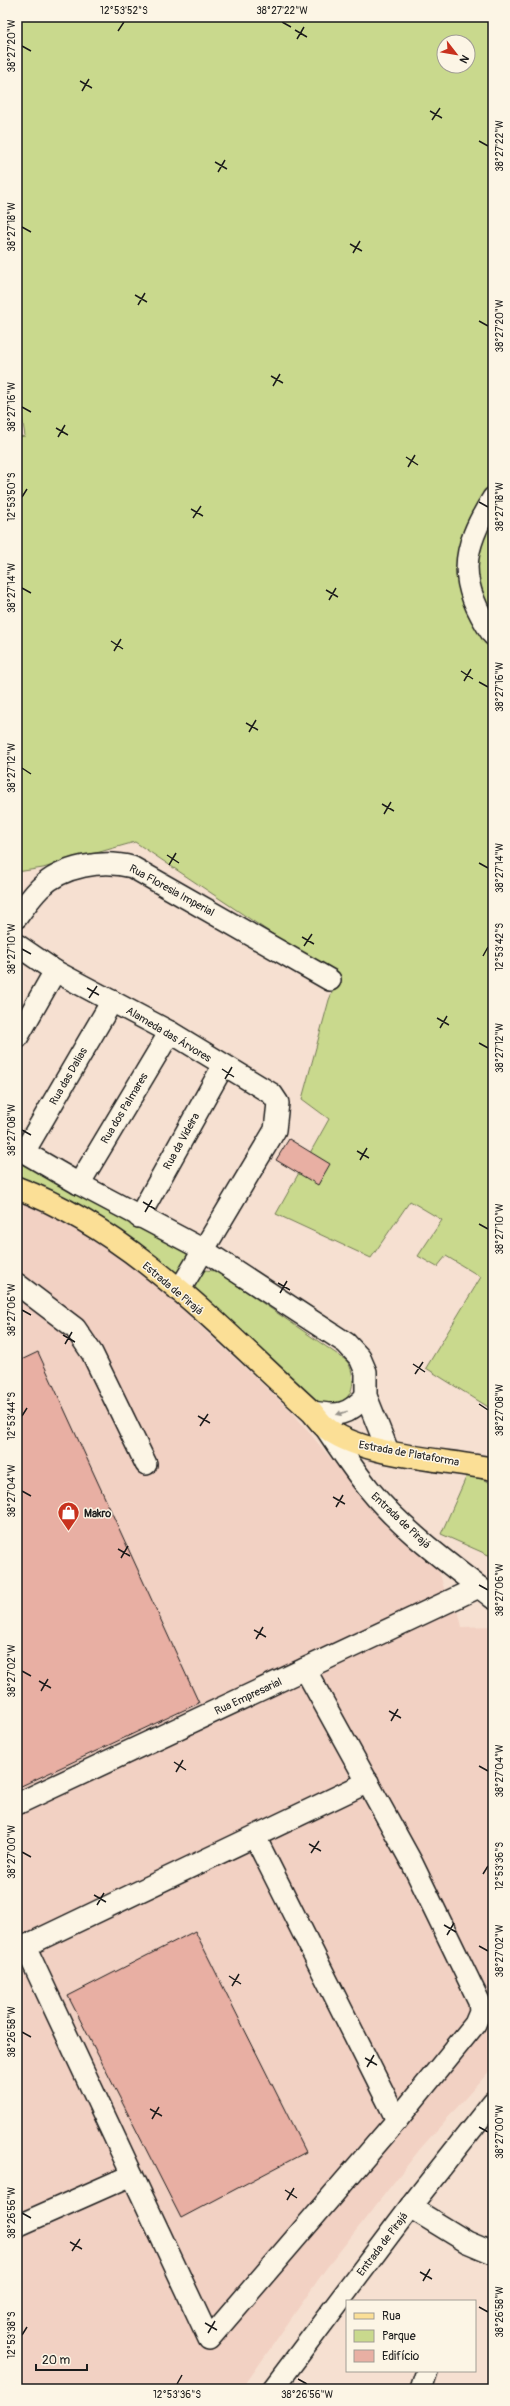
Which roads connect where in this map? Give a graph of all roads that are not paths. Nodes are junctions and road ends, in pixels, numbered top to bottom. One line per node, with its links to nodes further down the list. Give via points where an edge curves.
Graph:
1 (493, 498): 2 (street, via 478,522 469,547 467,569 470,596)
2 (493, 635)
3 (17, 917): 6 (street, Rua Floresia Imperial, via 40,887 60,874 102,863 118,863 132,867)
4 (17, 945): 5 (street, Alameda das Árvores)
5 (55, 971): 7 (street, Alameda das Árvores); 9 (street)
6 (330, 980)
7 (112, 1001): 8 (street, Alameda das Árvores); 11 (street, Rua das Dalias)
8 (170, 1032): 10 (street, Alameda das Árvores); 12 (street, Rua dos Palmares)
9 (17, 1038)
10 (223, 1066): 14 (street, Rua da Videira); 15 (street, Alameda das Árvores, via 272,1094 278,1103 278,1116 275,1130)
11 (21, 1150): 12 (street)
12 (79, 1184): 14 (street)
13 (17, 1188): 17 (main road, Estrada de Pirajá, via 77,1216 112,1237)
14 (139, 1217): 15 (street)
15 (202, 1249): 17 (street, Alameda das Árvores); 18 (street, via 346,1343 360,1358 366,1372)
16 (17, 1284): 21 (street, via 75,1328 92,1354)
17 (179, 1291): 19 (main road, Estrada de Pirajá)
18 (366, 1396): 19 (street, one-way to 19, via 347,1412); 20 (street)
19 (318, 1420): 20 (main road, Estrada de Plataforma, via 352,1442); 23 (street, Entrada de Pirajá, via 384,1505)
20 (388, 1451): 22 (main road, Estrada de Plataforma)
21 (146, 1464)
22 (493, 1468)
23 (486, 1593): 24 (street, Rua Empresarial)
24 (305, 1669): 25 (street); 26 (street, Rua Empresarial)
25 (368, 1782): 27 (street); 30 (street, via 412,1863 479,2001 480,2012 476,2024)
26 (17, 1804)
27 (255, 1836): 28 (street); 30 (street)
28 (21, 1948): 31 (street)
29 (493, 2102): 32 (street, Entrada de Pirajá)
30 (397, 2120): 31 (street, via 209,2339)
31 (132, 2175): 33 (street)
32 (410, 2207): 34 (street, via 467,2242); 36 (street, Entrada de Pirajá)
33 (17, 2226)
34 (493, 2252)
35 (427, 2372): 37 (street)
36 (273, 2389)
37 (421, 2389)

